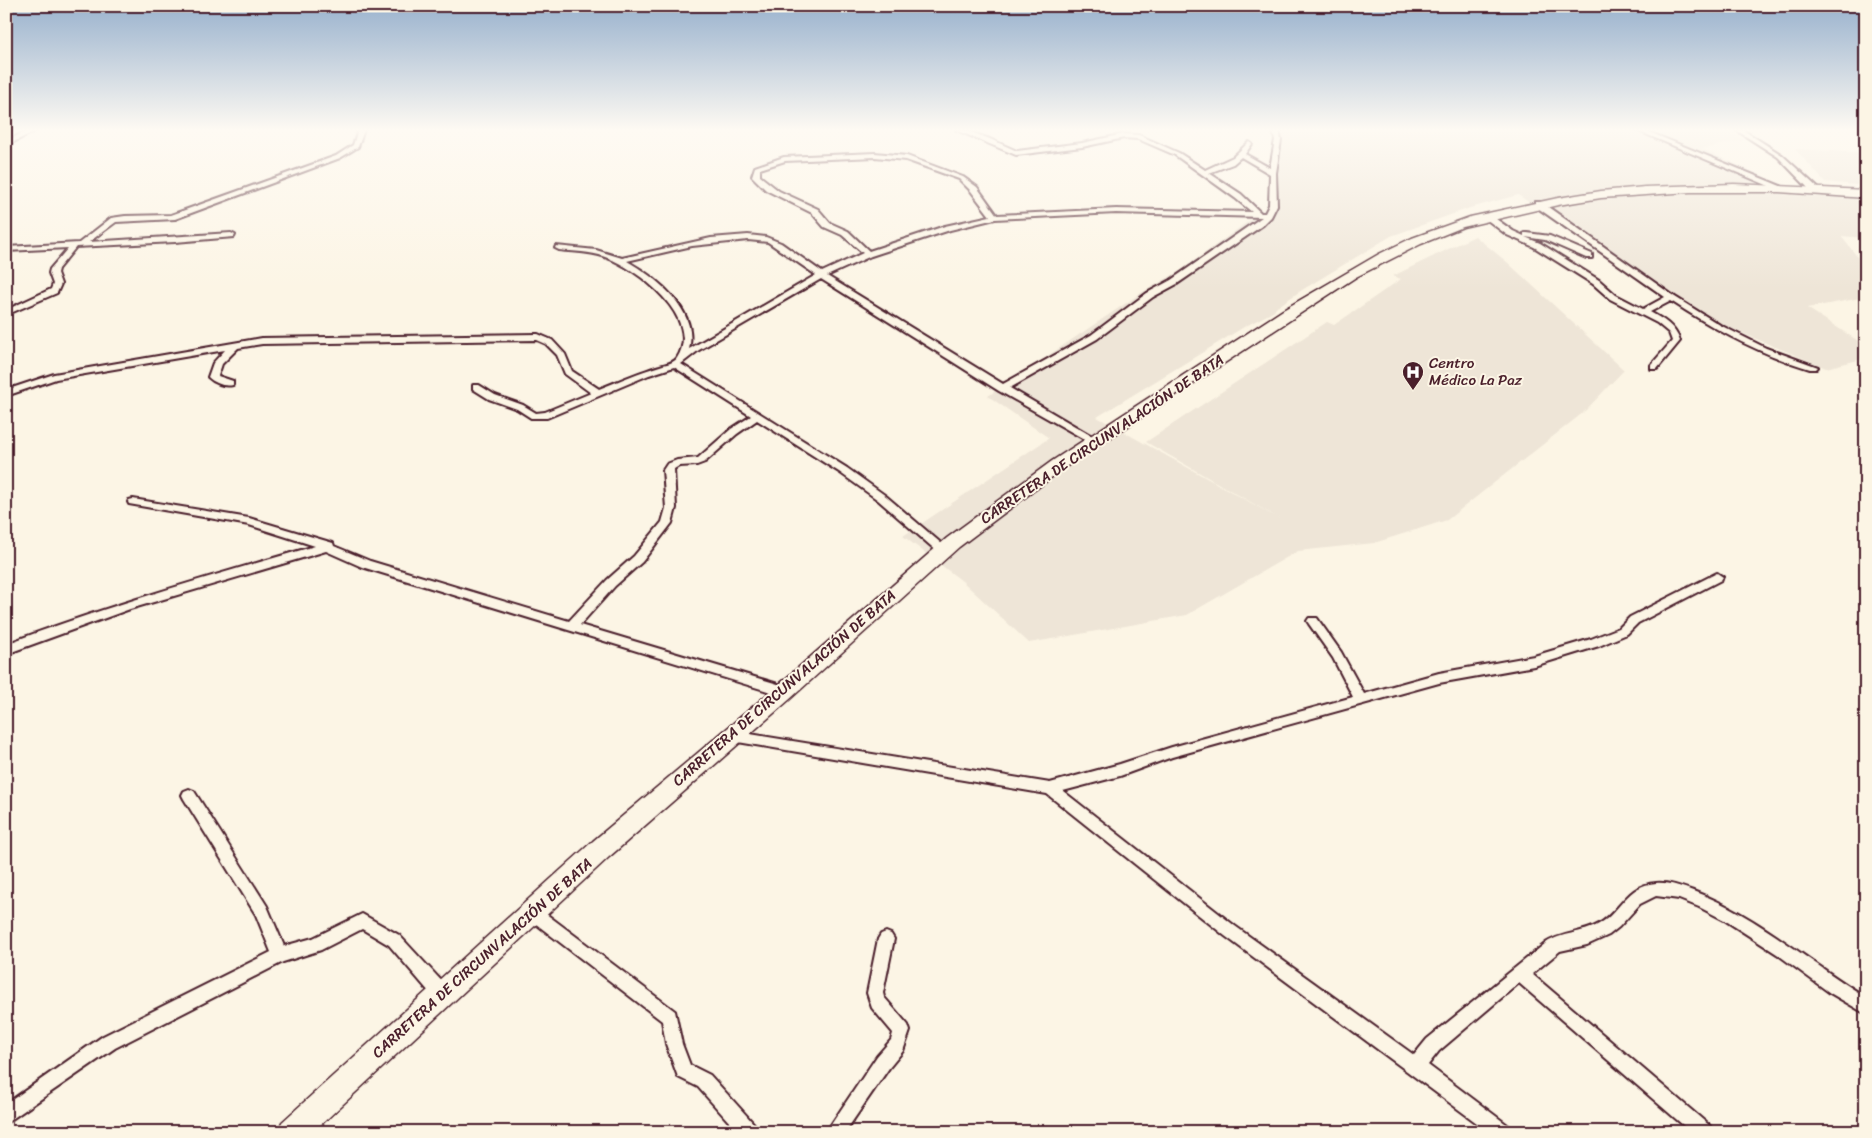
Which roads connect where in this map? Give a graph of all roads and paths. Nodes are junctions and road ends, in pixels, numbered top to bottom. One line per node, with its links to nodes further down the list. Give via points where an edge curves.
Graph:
1 (266, 183): 17 (street, via 172,217 114,220)
2 (763, 183): 20 (street, via 777,194 799,201 816,212 830,227 845,233)
3 (967, 183): 14 (street)
4 (1221, 183): 12 (street)
5 (1273, 183): 12 (street, via 1273,205)
6 (1770, 183): 8 (street)
7 (1809, 183): 9 (street)
8 (1784, 189): 9 (main road, CARRETERA DE CIRCUNVALACIÓN DE BATA); 11 (main road, CARRETERA DE CIRCUNVALACIÓN DE BATA, via 1634,191)
9 (1816, 190): 10 (main road, CARRETERA DE CIRCUNVALACIÓN DE BATA)
10 (1866, 194)
11 (1538, 204): 13 (main road, CARRETERA DE CIRCUNVALACIÓN DE BATA); 24 (street)
12 (1264, 215): 14 (street, via 1116,211); 33 (street, via 1260,224 1150,295 1094,337)
13 (1486, 216): 15 (street); 37 (main road, CARRETERA DE CIRCUNVALACIÓN DE BATA, via 1454,225 1374,260 1284,314)
14 (995, 217): 20 (street, via 921,235)
15 (1510, 232): 21 (street, via 1547,238); 25 (street, via 1596,282 1613,297)
16 (231, 235): 17 (street, via 143,243)
17 (78, 244): 19 (street); 26 (street, via 54,269 58,287 54,291)
18 (558, 248): 22 (street, via 606,255)
19 (6, 249)
20 (868, 254): 23 (street)
21 (1590, 256)
22 (620, 261): 23 (street, via 712,241 768,239); 28 (street, via 655,285 679,310 687,337)
23 (822, 276): 28 (street, via 709,340); 33 (street)
24 (1670, 298): 25 (street); 30 (street, via 1756,348)
25 (1644, 312): 29 (street, via 1667,326 1676,342)
26 (6, 314)
27 (237, 344): 31 (street, via 213,372 213,377 219,381); 34 (street, via 54,377); 35 (street, via 538,337 549,342 561,354 568,372)
28 (678, 362): 35 (street); 36 (street)
29 (1654, 367)
30 (1812, 367)
31 (230, 383)
32 (476, 387): 35 (street, via 538,417)
33 (1002, 389): 37 (street)
34 (6, 392)
35 (598, 393)
36 (757, 416): 40 (street, via 851,475); 43 (street, via 705,458 670,466 672,508 667,523 638,559)
37 (1094, 441): 40 (main road, CARRETERA DE CIRCUNVALACIÓN DE BATA, via 1014,495)
38 (134, 502): 39 (street, via 233,518)
39 (329, 546): 43 (street, via 366,564); 44 (street, via 188,587)
40 (943, 550): 45 (main road, CARRETERA DE CIRCUNVALACIÓN DE BATA)
41 (1717, 577): 46 (street, via 1596,643 1534,661 1439,678)
42 (1313, 621): 46 (street, via 1337,655)
43 (570, 627): 45 (street)
44 (6, 649)
45 (784, 691): 47 (main road, CARRETERA DE CIRCUNVALACIÓN DE BATA)
46 (1361, 700): 48 (street)
47 (732, 736): 48 (street); 50 (main road, CARRETERA DE CIRCUNVALACIÓN DE BATA)
48 (1050, 789): 56 (street, via 1230,931)
49 (188, 795): 52 (street, via 262,911)
50 (532, 912): 54 (main road, CARRETERA DE CIRCUNVALACIÓN DE BATA); 59 (street, via 668,1017 684,1071 704,1081)
51 (886, 940): 60 (street, via 875,993 878,1002 902,1030 897,1045)
52 (280, 955): 54 (street, via 316,945 362,921 394,940); 57 (street, via 109,1042)
53 (1519, 973): 55 (street, via 1530,969 1550,948 1587,938 1606,928 1639,894 1662,890 1701,900 1721,911 1773,941); 56 (street, via 1433,1046); 62 (street)
54 (442, 994): 58 (main road, CARRETERA DE CIRCUNVALACIÓN DE BATA)
55 (1866, 1006)
56 (1416, 1066): 61 (street)
57 (6, 1114)
58 (292, 1132)
59 (750, 1132)
60 (835, 1132)
61 (1503, 1132)
62 (1704, 1132)

